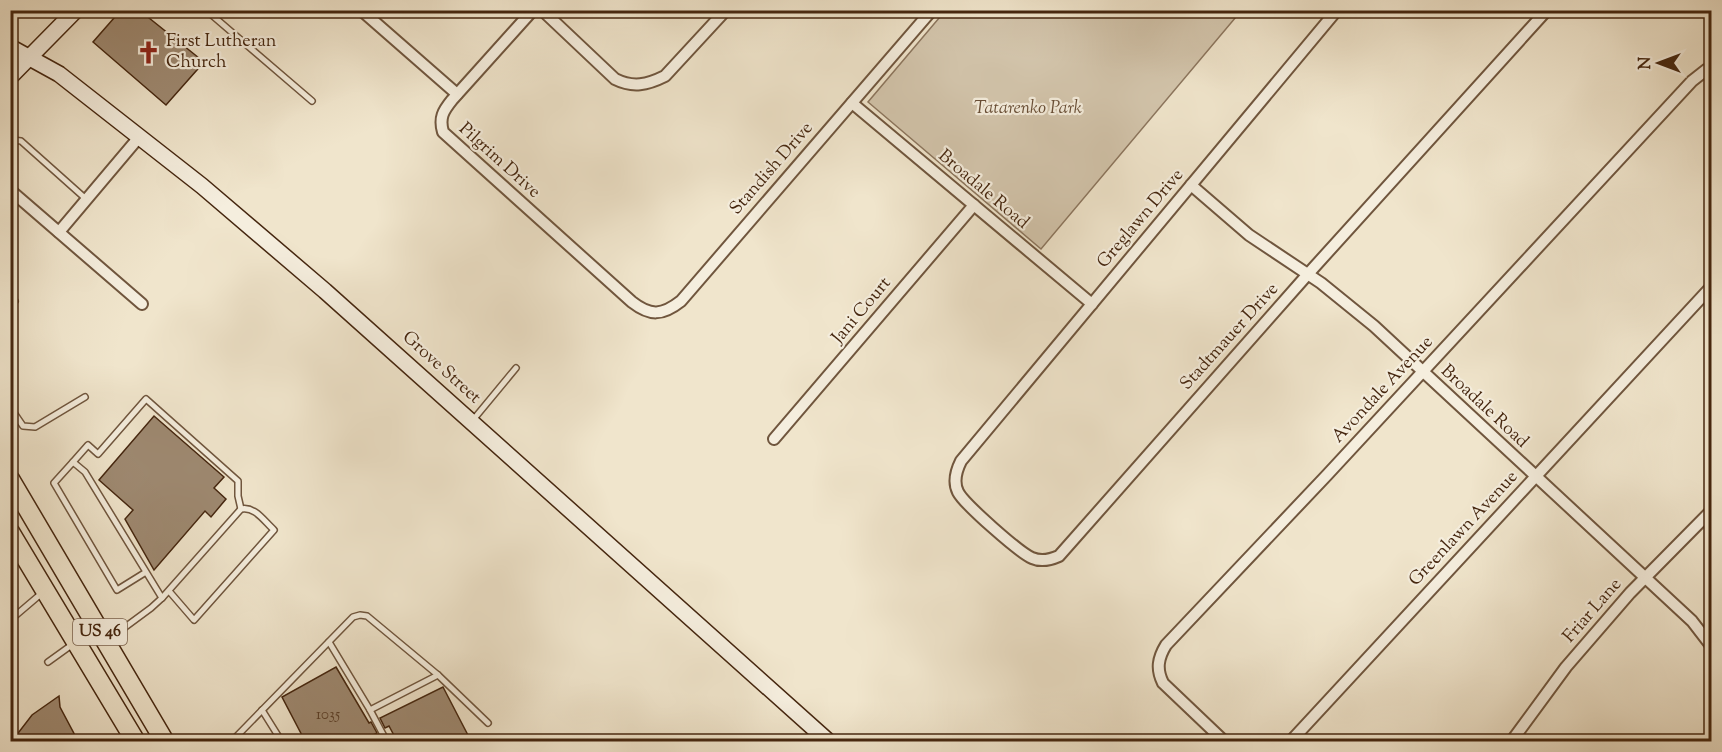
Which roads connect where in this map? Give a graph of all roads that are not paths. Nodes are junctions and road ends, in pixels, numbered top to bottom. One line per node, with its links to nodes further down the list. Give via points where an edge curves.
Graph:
1 (76, 10): 11 (street)
2 (206, 10): 15 (lane)
3 (361, 10): 14 (street)
4 (533, 10): 14 (street, Pilgrim Drive)
5 (542, 10): 6 (street, via 615,79 626,85 640,85 665,76)
6 (726, 10)
7 (932, 10): 16 (street, Standish Drive)
8 (1337, 10): 19 (street, Greglawn Drive)
9 (1547, 10): 24 (street, Stadtmauer Drive)
10 (10, 47): 11 (street, Grove Street)
11 (28, 57): 13 (street); 17 (street, Grove Street, via 59,74)
12 (1712, 68): 30 (street, Avondale Avenue, via 1692,81)
13 (10, 77)
14 (457, 94): 26 (street, Pilgrim Drive, via 441,118 447,138)
15 (312, 101)
16 (852, 103): 22 (street, Broadale Road); 26 (street, Standish Drive, via 681,301 654,313 643,311)
17 (140, 136): 21 (street); 33 (street, Grove Street, via 308,276)
18 (10, 143): 21 (lane, via 21,141)
19 (1191, 184): 24 (street, Broadale Road, via 1249,234); 28 (street, Greglawn Drive)
20 (10, 190): 23 (street)
21 (86, 199): 23 (street)
22 (974, 205): 28 (street, Broadale Road); 34 (street, Jani Court)
23 (59, 232): 27 (street)
24 (1308, 274): 30 (street, Broadale Road, via 1374,326); 35 (street, Stadtmauer Drive, via 1059,556 1042,560 1024,554 958,493 955,477)
25 (1712, 286): 37 (street, Greenlawn Avenue)
26 (624, 296)
27 (142, 304)
28 (1092, 304): 35 (street, Greglawn Drive)
29 (516, 368): 33 (lane)
30 (1422, 372): 37 (street, Broadale Road); 65 (street, Avondale Avenue, via 1161,654 1158,670 1163,683)
31 (85, 397): 32 (lane, via 35,427 23,426)
32 (10, 407)
33 (472, 421): 64 (street, Grove Street)
34 (774, 439)
35 (971, 449)
36 (73, 462): 39 (lane, via 88,445 98,454 146,399 238,481); 42 (lane, via 85,472); 42 (lane, via 54,483 117,590)
37 (1535, 477): 43 (street, Broadale Road); 66 (street, Greenlawn Avenue)
38 (10, 479): 48 (highway, US 46)
39 (240, 509): 45 (lane); 45 (lane, via 253,509 274,530 194,620)
40 (1712, 510): 43 (street, Friar Lane)
41 (10, 532): 44 (highway, US 46)
42 (146, 572): 46 (lane)
43 (1644, 578): 51 (street, Broadale Road, via 1692,621); 67 (street, Friar Lane, via 1566,667)
44 (45, 590): 47 (lane); 49 (highway, US 46)
45 (169, 591): 46 (lane)
46 (162, 598): 48 (lane)
47 (15, 616)
48 (105, 641): 60 (highway, US 46)
49 (76, 642): 52 (lane); 59 (highway, US 46)
50 (329, 642): 53 (lane, via 353,617 367,616); 56 (lane); 57 (lane)
51 (1712, 647)
52 (48, 662)
53 (438, 675): 57 (lane); 58 (lane)
54 (1712, 691): 55 (street)
55 (1712, 697)
56 (262, 710): 61 (lane); 62 (lane)
57 (370, 710): 63 (lane)
58 (488, 723)
59 (136, 741)
60 (165, 741)
61 (231, 741)
62 (282, 741)
63 (387, 741)
64 (829, 741)
65 (1225, 741)
66 (1290, 741)
67 (1511, 741)

